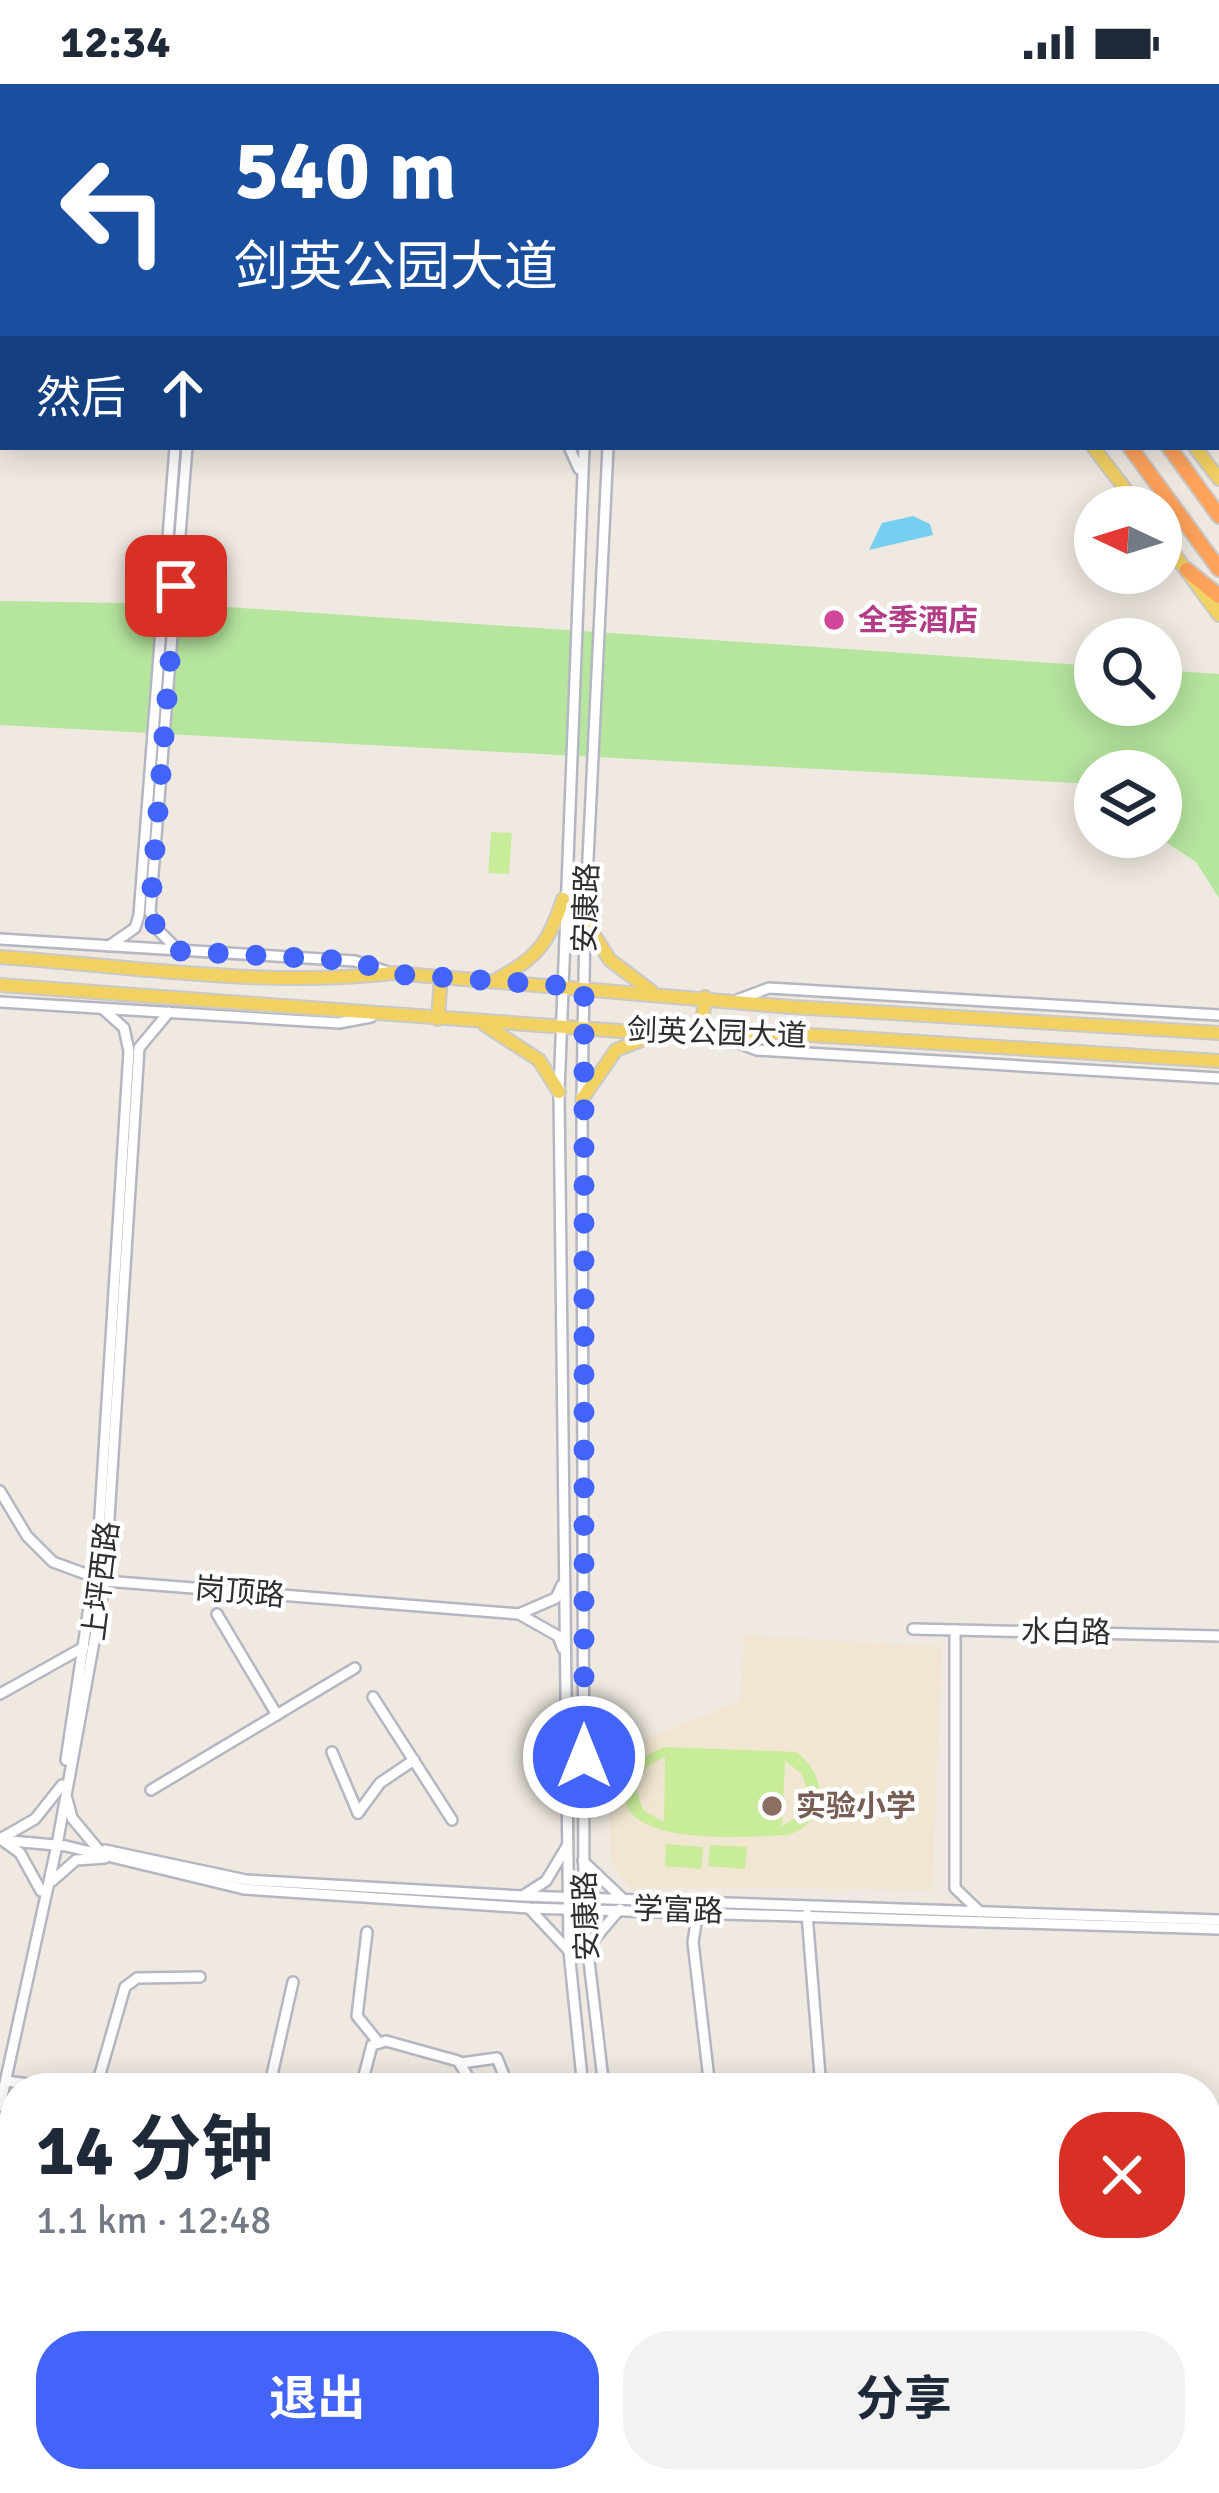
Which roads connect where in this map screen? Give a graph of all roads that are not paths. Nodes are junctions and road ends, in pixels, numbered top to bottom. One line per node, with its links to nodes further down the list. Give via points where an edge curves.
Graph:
1 (175, 450): 22 (street)
2 (187, 450): 22 (street)
3 (569, 450): 10 (street)
4 (584, 450): 10 (street, 安康路)
5 (611, 450): 14 (street, 安康路)
6 (1095, 450): 12 (main road)
7 (1132, 450): 17 (highway)
8 (1170, 450): 15 (highway)
9 (1198, 450): 11 (main road)
10 (582, 477): 13 (street, 安康路)
11 (1219, 478)
12 (1123, 486)
13 (582, 491): 14 (street); 21 (street, 安康路)
14 (606, 493): 23 (street, 安康路)
15 (1219, 516)
16 (1182, 563): 18 (main road)
17 (1219, 568)
18 (1187, 570): 19 (highway); 20 (main road)
19 (1219, 596)
20 (1219, 615)
21 (563, 899): 30 (main road, via 537,956); 32 (street, 安康路)
22 (145, 914): 25 (street); 26 (street)
23 (584, 921): 33 (street, 安康路); 34 (main road, via 610,960)
24 (0, 939): 25 (street)
25 (109, 946): 26 (street)
26 (179, 951): 28 (street, via 355,961)
27 (0, 956): 28 (main road, 剑英公园大道, via 197,972)
28 (393, 974): 29 (main road, 剑英公园大道)
29 (441, 977): 30 (main road, 剑英公园大道); 42 (main road)
30 (495, 980): 32 (main road, 剑英公园大道)
31 (0, 985): 40 (main road, 剑英公园大道, via 343,1006)
32 (561, 985): 33 (main road, 剑英公园大道); 44 (street, 安康路)
33 (584, 987): 34 (main road, 剑英公园大道); 45 (street, 安康路)
34 (652, 992): 35 (main road, 剑英公园大道)
35 (705, 997): 36 (main road, 剑英公园大道); 49 (main road)
36 (737, 1000): 41 (street, via 769,988); 46 (main road, 剑英公园大道)
37 (0, 1002): 38 (street)
38 (103, 1009): 39 (street); 51 (street)
39 (169, 1012): 40 (street, via 340,1023); 51 (street)
40 (379, 1015): 42 (main road, 剑英公园大道)
41 (1219, 1016)
42 (438, 1018): 43 (main road, 剑英公园大道)
43 (479, 1021): 44 (main road, 剑英公园大道); 55 (main road, via 527,1049)
44 (561, 1027): 45 (main road, 剑英公园大道); 55 (street, 安康路)
45 (583, 1028): 48 (main road, 剑英公园大道); 56 (street, 安康路)
46 (1180, 1031): 47 (main road, 剑英公园大道); 52 (main road)
47 (1219, 1033)
48 (659, 1034): 49 (main road, 剑英公园大道); 56 (main road, via 616,1050)
49 (701, 1036): 50 (main road, 剑英公园大道)
50 (728, 1039): 52 (main road, 剑英公园大道, via 762,1032); 54 (street, via 757,1050)
51 (134, 1049): 58 (street, 上坪西路)
52 (1176, 1059): 53 (main road, 剑英公园大道)
53 (1219, 1061)
54 (1219, 1078)
55 (560, 1092): 59 (street, 安康路)
56 (582, 1099): 76 (street, 安康路)
57 (0, 1491): 58 (street, 岗顶路, via 53,1562)
58 (100, 1579): 61 (street, 岗顶路); 65 (street, 上坪西路); 74 (street, 上坪西路)
59 (564, 1581): 61 (street, via 556,1598); 66 (street, 安康路)
60 (218, 1614): 70 (street)
61 (519, 1614): 66 (street, via 558,1636)
62 (914, 1629): 63 (street, 水白路)
63 (955, 1630): 64 (street, 水白路); 84 (street)
64 (1219, 1636)
65 (85, 1647): 68 (street); 74 (street, 上坪西路)
66 (565, 1654): 75 (street, 安康路)
67 (355, 1668): 70 (street)
68 (0, 1694)
69 (373, 1697): 72 (street)
70 (277, 1714): 73 (street)
71 (332, 1752): 72 (street, via 358,1813 380,1783)
72 (414, 1760): 77 (street)
73 (151, 1790)
74 (64, 1791): 78 (street); 79 (street, 上坪西路); 81 (street, via 72,1818)
75 (566, 1804): 76 (street); 80 (street, 安康路)
76 (584, 1804): 82 (street, 安康路)
77 (452, 1820)
78 (1, 1839): 79 (street, 学富路); 83 (street)
79 (55, 1841): 81 (street, 学富路); 83 (street, 上坪西路); 85 (street, 学富路, via 246,1880)
80 (567, 1846): 85 (street, via 546,1881); 87 (street, 安康路)
81 (105, 1856): 83 (street, via 76,1860); 89 (street, 学富路, via 244,1889)
82 (584, 1861): 86 (street, 安康路); 88 (street)
83 (45, 1888): 102 (street, 上坪西路)
84 (955, 1888): 91 (street); 92 (street)
85 (522, 1896): 87 (street, 学富路)
86 (584, 1898): 87 (street, 学富路); 88 (street, 学富路); 96 (street, 安康路)
87 (568, 1902): 88 (street, 学富路); 89 (street, 学富路); 97 (street, 安康路)
88 (622, 1903): 90 (street, 学富路); 91 (street, 学富路); 96 (street)
89 (529, 1908): 97 (street)
90 (698, 1910): 93 (street, 学富路); 110 (street, via 693,1942)
91 (932, 1910): 92 (street, 学富路)
92 (980, 1912): 94 (street, 学富路)
93 (807, 1914): 94 (street, 学富路); 111 (street)
94 (1219, 1925)
95 (367, 1932): 100 (street, via 357,2016)
96 (585, 1950): 109 (street, 安康路)
97 (569, 1951): 108 (street, 安康路)
98 (200, 1977): 103 (street, via 137,1978 125,1987)
99 (293, 1982): 104 (street)
100 (379, 2043): 101 (street); 105 (street)
101 (460, 2063): 106 (street); 107 (street, via 497,2058)
102 (5, 2073)
103 (100, 2073)
104 (272, 2073)
105 (365, 2073)
106 (466, 2073)
107 (502, 2073)
108 (581, 2073)
109 (602, 2073)
110 (708, 2073)
111 (820, 2073)

